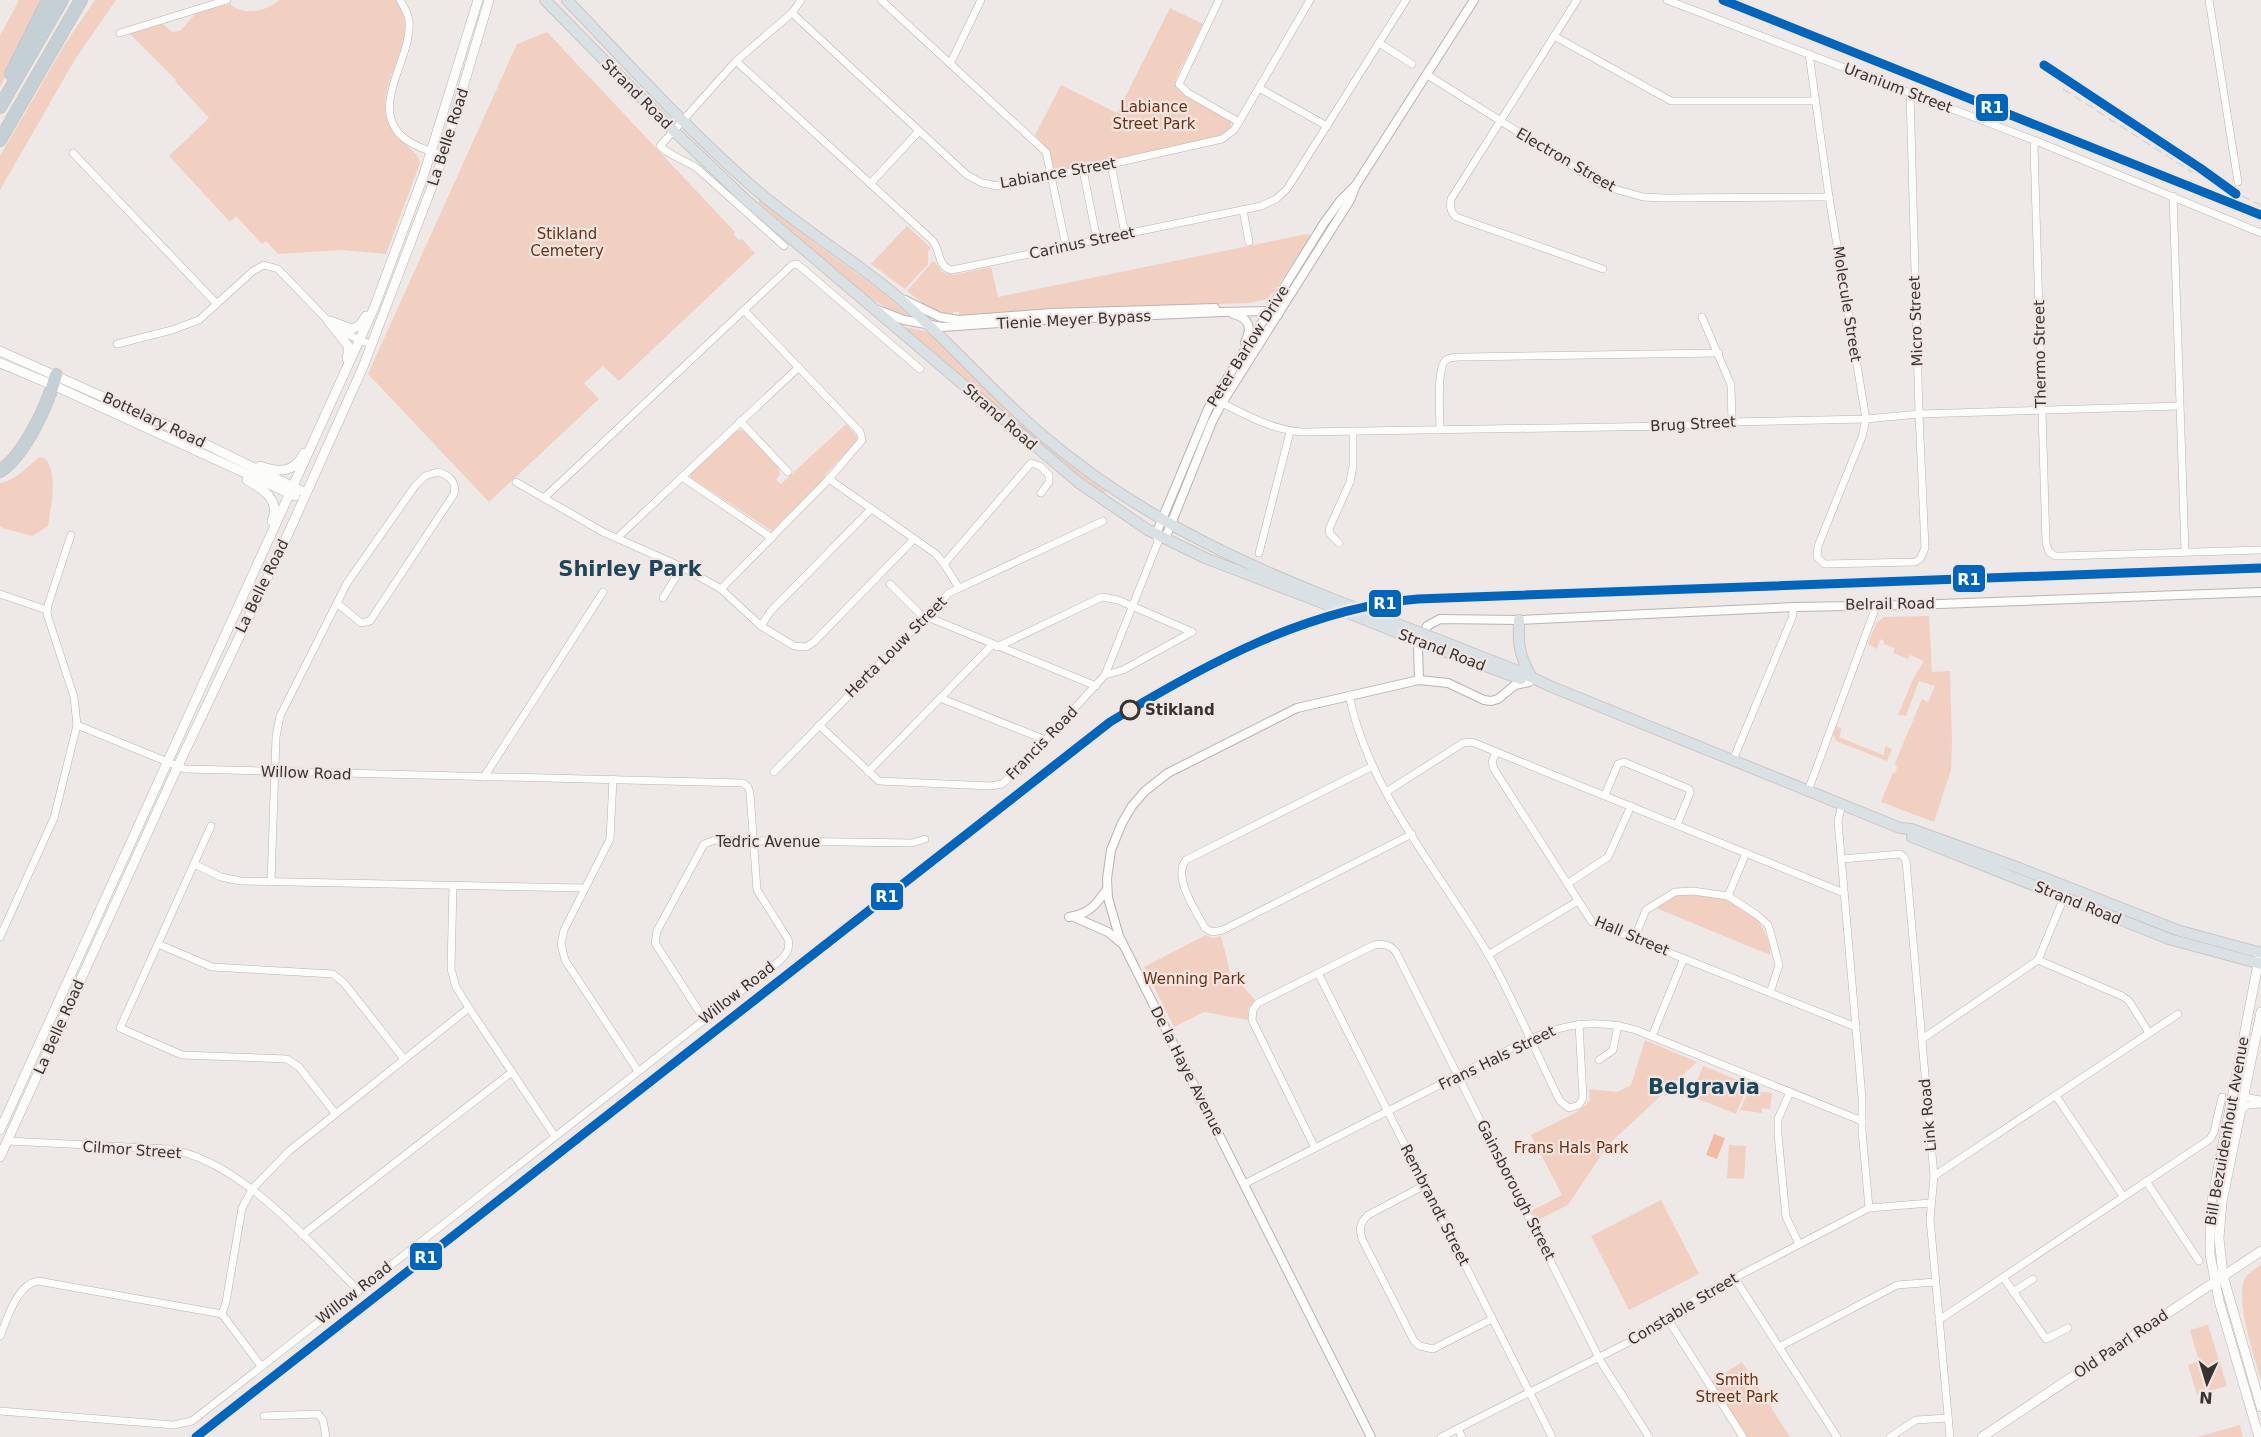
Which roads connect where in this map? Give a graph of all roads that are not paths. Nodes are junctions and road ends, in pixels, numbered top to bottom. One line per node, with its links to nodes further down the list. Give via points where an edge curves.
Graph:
1 (48, 0): 35 (highway)
2 (63, 0): 37 (highway)
3 (81, 0): 27 (highway)
4 (89, 0): 27 (highway)
5 (227, 0): 24 (street)
6 (400, 0): 46 (street, via 409,28 392,90 391,117 406,141)
7 (478, 0): 46 (main road, La Belle Road)
8 (489, 0): 48 (main road, La Belle Road)
9 (545, 0): 42 (main road, Strand Road)
10 (567, 0): 38 (main road, Strand Road)
11 (801, 0): 23 (street)
12 (881, 0): 22 (street)
13 (893, 0): 22 (street)
14 (981, 0): 30 (street)
15 (1219, 0): 40 (street, via 1179,84)
16 (1310, 0): 33 (street, Labiance Street)
17 (1406, 0): 26 (street, Carinus Street)
18 (1473, 0): 32 (street, Peter Barlow Drive)
19 (1577, 0): 25 (street)
20 (1667, 0): 28 (street, Uranium Street)
21 (2210, 0): 52 (street)
22 (889, 8): 30 (street)
23 (792, 13): 29 (street); 43 (street, Labiance Street)
24 (120, 33)
25 (1554, 36): 36 (street, via 1671,101); 39 (street)
26 (1379, 44): 31 (street); 41 (street, Carinus Street)
27 (55, 45): 44 (highway)
28 (1809, 54): 34 (street, Uranium Street); 36 (street, Molecule Street)
29 (736, 61): 38 (street); 53 (street, Carinus Street)
30 (950, 64): 51 (street, via 1044,150)
31 (1412, 64)
32 (1426, 74): 39 (street, Electron Street); 54 (street, Peter Barlow Drive)
33 (1259, 88): 40 (street, Labiance Street); 41 (street)
34 (1910, 93): 45 (street, Uranium Street); 91 (street, Micro Street)
35 (0, 96)
36 (1814, 101): 56 (street, Molecule Street)
37 (0, 107)
38 (683, 120): 42 (street); 65 (main road, Strand Road, via 782,212)
39 (1500, 121): 56 (street, Electron Street, via 1604,186 1633,194 1663,198); 64 (street, via 1451,199 1451,213)
40 (1239, 122): 49 (street, Labiance Street, via 1218,141)
41 (1327, 126): 57 (street, Carinus Street, via 1284,193 1266,205)
42 (674, 131): 62 (street, via 660,146 698,170); 67 (main road, Strand Road, via 746,200)
43 (919, 131): 51 (street, Labiance Street, via 967,175 982,183 1005,185); 53 (street)
44 (0, 140)
45 (2036, 141): 55 (street, Uranium Street); 90 (street, Thermo Street)
46 (432, 152): 48 (street); 68 (main road, La Belle Road)
47 (73, 153): 66 (street)
48 (443, 156): 78 (main road, La Belle Road)
49 (1111, 164): 50 (street, Labiance Street); 59 (street)
50 (1083, 170): 51 (street, Labiance Street); 60 (street)
51 (1052, 176): 63 (street)
52 (2238, 182)
53 (870, 184): 63 (street, Carinus Street, via 936,244 942,264 948,269)
54 (1356, 185): 69 (street, Peter Barlow Drive, via 1340,201); 72 (street, Peter Barlow Drive)
55 (2173, 196): 58 (street, Uranium Street); 89 (street)
56 (1829, 197): 92 (street, Molecule Street)
57 (1243, 210): 59 (street, Carinus Street); 61 (street)
58 (2261, 233)
59 (1125, 234): 60 (street, Carinus Street)
60 (1097, 240): 63 (street, Carinus Street)
61 (1250, 242)
62 (784, 246)
63 (1066, 246)
64 (1603, 269)
65 (894, 294): 69 (street, Tienie Meyer Bypass, via 940,317 959,320 1084,311); 75 (main road, Strand Road)
66 (217, 304): 74 (street, via 253,271 269,265 282,272); 77 (street, via 190,324)
67 (871, 307): 75 (street, Tienie Meyer Bypass); 115 (main road, Strand Road, via 1059,468)
68 (374, 308): 74 (main road, via 352,329); 76 (main road, La Belle Road)
69 (1271, 308): 71 (street, Tienie Meyer Bypass); 72 (street, Tienie Meyer Bypass); 81 (street, Peter Barlow Drive)
70 (744, 310): 83 (street); 84 (street, via 790,266 799,265); 108 (street)
71 (1221, 312): 75 (street, Tienie Meyer Bypass); 81 (street, via 1241,316 1248,325 1249,333)
72 (1280, 313): 88 (street, Peter Barlow Drive)
73 (1702, 317): 80 (street)
74 (329, 321): 76 (street); 85 (main road, via 349,347)
75 (930, 326): 111 (main road, Strand Road, via 1041,434 1113,489)
76 (360, 340): 78 (street); 85 (main road, La Belle Road)
77 (117, 344)
78 (372, 345): 107 (main road, La Belle Road)
79 (0, 351): 86 (main road, Bottelary Road)
80 (1719, 353): 94 (street, via 1731,385); 95 (street, via 1448,358 1440,374)
81 (1238, 359): 87 (street, Peter Barlow Drive)
82 (0, 363): 86 (main road, Bottelary Road)
83 (799, 367): 93 (street); 103 (street, via 862,437)
84 (920, 369)
85 (345, 373): 98 (main road, La Belle Road)
86 (55, 380): 99 (main road, Bottelary Road, via 164,424); 100 (highway, via 25,446)
87 (1213, 399): 88 (street, Brug Street); 111 (street, Peter Barlow Drive)
88 (1222, 403): 97 (street, Brug Street); 111 (street, Peter Barlow Drive)
89 (2180, 406): 90 (street, Brug Street); 120 (street)
90 (2041, 410): 91 (street, Brug Street); 120 (street, Thermo Street, via 2047,549 2055,556)
91 (1919, 414): 92 (street, Brug Street); 118 (street, Micro Street, via 1925,548 1920,559 1828,564 1818,559)
92 (1866, 419): 94 (street, Brug Street); 118 (street, Molecule Street)
93 (740, 421): 101 (street); 102 (street)
94 (1732, 422): 95 (street, Brug Street)
95 (1440, 430): 96 (street, Brug Street)
96 (1353, 431): 97 (street, Brug Street); 117 (street, via 1350,482 1329,529)
97 (1290, 432): 121 (street)
98 (315, 438): 99 (main road, via 297,464 286,470 273,471); 105 (main road, La Belle Road)
99 (225, 459): 105 (main road, Bottelary Road); 127 (main road, via 237,474 267,492 274,506 274,518 251,568)
100 (0, 471)
101 (788, 472)
102 (682, 477): 113 (street); 114 (street)
103 (829, 479): 109 (street); 113 (street)
104 (516, 482): 108 (street)
105 (291, 491): 107 (main road, Bottelary Road); 127 (main road, La Belle Road)
106 (1041, 493): 122 (street, via 1050,477 1043,468 1031,463)
107 (304, 497): 158 (main road, La Belle Road)
108 (544, 498): 114 (street)
109 (871, 508): 116 (street); 140 (street)
110 (1103, 520): 125 (street, Herta Louw Street)
111 (1166, 522): 115 (street); 132 (main road, Strand Road)
112 (71, 535): 137 (street)
113 (772, 537): 126 (street)
114 (617, 538): 123 (street)
115 (1160, 538): 132 (main road, Strand Road, via 1233,570); 135 (street)
116 (914, 539): 122 (street); 140 (street, via 810,645 797,648)
117 (1339, 543)
118 (1818, 546)
119 (2261, 550): 120 (street)
120 (2185, 552)
121 (1259, 553)
122 (944, 564): 125 (street)
123 (682, 567): 126 (street); 131 (street)
124 (890, 584): 138 (street)
125 (958, 588): 138 (street, Herta Louw Street)
126 (721, 589): 140 (street)
127 (245, 592): 156 (main road, La Belle Road)
128 (603, 592): 162 (street)
129 (2261, 592): 134 (street, Belrail Road)
130 (0, 594): 137 (street)
131 (663, 598)
132 (1329, 602): 143 (main road, Strand Road, bridge)
133 (337, 603): 133 (street, via 415,486 434,471 449,477 454,494 370,621 361,623); 159 (street, via 280,716)
134 (1875, 604): 136 (street, Belrail Road); 164 (street)
135 (1133, 606): 142 (street, via 1102,597); 144 (street); 144 (street, via 1192,632 1123,670)
136 (1794, 607): 139 (street, Belrail Road); 155 (street)
137 (47, 610): 151 (street, via 74,697)
138 (925, 616): 142 (street); 152 (street, Herta Louw Street)
139 (1519, 620): 141 (main road); 146 (street, Belrail Road, via 1431,622 1418,646)
140 (761, 626)
141 (1518, 640): 143 (main road, via 1513,656); 145 (main road, via 1520,657)
142 (995, 646): 147 (street); 150 (street)
143 (1498, 667): 145 (main road, Strand Road); 148 (street, via 1505,681)
144 (1105, 675): 147 (street, Francis Road)
145 (1530, 679): 148 (street, De la Haye Avenue); 155 (main road, Strand Road)
146 (1419, 680): 148 (street, De la Haye Avenue, via 1448,683 1488,701); 149 (street, De la Haye Avenue)
147 (1096, 686): 153 (street, Francis Road)
148 (1503, 694)
149 (1349, 695): 157 (street); 185 (street, De la Haye Avenue, via 1297,708 1160,778 1138,798 1122,823 1109,860)
150 (940, 698): 153 (street); 161 (street)
151 (77, 725): 156 (street, Willow Road); 191 (street, via 54,818)
152 (819, 725): 160 (street, Herta Louw Street); 161 (street, Francis Road)
153 (1046, 740): 161 (street, Francis Road, via 998,785 884,783)
154 (1496, 752): 165 (street, via 1463,743); 166 (street); 181 (street, Hall Street, via 1494,769)
155 (1733, 760): 164 (main road, Strand Road)
156 (166, 763): 158 (street, Willow Road); 229 (main road, La Belle Road)
157 (1373, 766): 165 (street); 172 (street, via 1186,860 1180,878 1205,928 1212,932 1223,930)
158 (177, 768): 159 (street, Willow Road); 231 (main road, La Belle Road)
159 (275, 771): 162 (street, Willow Road); 180 (street)
160 (774, 772)
161 (868, 772)
162 (484, 777): 163 (street, Willow Road)
163 (613, 780): 174 (street, Willow Road, via 743,783 750,793); 184 (street, via 610,839)
164 (1808, 791): 167 (main road, Strand Road)
165 (1386, 792): 172 (street)
166 (1605, 795): 168 (street); 169 (street, via 1618,764 1624,762 1679,784 1690,793)
167 (1842, 804): 171 (main road, Strand Road); 177 (street, via 1838,817)
168 (1631, 806): 169 (street); 181 (street, via 1608,857)
169 (1677, 825): 176 (street)
170 (211, 826): 178 (street)
171 (1900, 828): 175 (main road, Strand Road); 179 (main road, Strand Road, via 1908,836)
172 (1412, 834): 196 (street)
173 (925, 839): 174 (street, Tedric Avenue, via 912,843)
174 (753, 841): 205 (street, Willow Road, via 757,890 788,939 789,948 782,958); 205 (street, Tedric Avenue, via 714,840 704,844 656,934 655,945)
175 (1965, 849): 179 (main road); 183 (main road, Strand Road)
176 (1746, 853): 186 (street); 187 (street)
177 (1842, 859): 186 (street); 211 (street, Link Road, via 1899,854 1906,859)
178 (194, 864): 180 (street, via 232,881); 194 (street)
179 (1992, 868): 188 (main road, Strand Road)
180 (271, 882): 182 (street)
181 (1567, 884): 189 (street, Hall Street)
182 (453, 885): 184 (street); 202 (street, via 451,969 456,987)
183 (2068, 887): 188 (street); 190 (main road, Strand Road)
184 (585, 888): 215 (street, via 563,936 564,956)
185 (1107, 889): 195 (street, De la Haye Avenue); 195 (street, via 1089,912 1072,918 1108,932)
186 (1844, 893): 208 (street)
187 (1728, 896): 192 (street, via 1675,892 1646,910); 201 (street, via 1758,915 1770,931 1779,965)
188 (2064, 898): 193 (main road, Strand Road); 199 (street)
189 (1578, 901): 192 (street, Hall Street, via 1592,922); 196 (street)
190 (2136, 914): 193 (main road, via 2169,933); 197 (main road, Strand Road)
191 (0, 937)
192 (1634, 939): 198 (street, Hall Street)
193 (2169, 939): 197 (main road, Strand Road)
194 (158, 944): 213 (street, via 212,967 333,974); 226 (street, via 120,1028 182,1055 287,1059 299,1067)
195 (1123, 945): 236 (street, De la Haye Avenue)
196 (1488, 955): 212 (street)
197 (2260, 957): 228 (main road, Bill Bezuidenhout Avenue)
198 (1684, 958): 201 (street, Hall Street); 210 (street)
199 (2038, 960): 209 (street, via 2122,996); 211 (street)
200 (1318, 973): 217 (street, Gainsborough Street, via 1374,945 1390,947); 225 (street, Rembrandt Street); 232 (street, via 1258,1003 1252,1012 1252,1020)
201 (1770, 993): 208 (street, Hall Street)
202 (469, 1008): 213 (street); 216 (street)
203 (2261, 1012): 221 (main road, Bill Bezuidenhout Avenue)
204 (2178, 1014): 209 (street)
205 (704, 1019): 215 (street, Willow Road)
206 (1579, 1024): 207 (street, Frans Hals Street); 212 (street, Frans Hals Street); 212 (street, via 1583,1095 1575,1107 1560,1101)
207 (1618, 1025): 210 (street, Frans Hals Street); 214 (street, via 1613,1050)
208 (1856, 1027): 227 (street)
209 (2149, 1033): 219 (street)
210 (1653, 1036): 218 (street, Frans Hals Street)
211 (1922, 1039): 234 (street, Link Road)
212 (1530, 1040): 217 (street, Frans Hals Street)
213 (404, 1059): 226 (street)
214 (1599, 1060)
215 (638, 1071): 230 (street, Willow Road)
216 (512, 1072): 230 (street); 242 (street)
217 (1459, 1077): 225 (street, Frans Hals Street); 260 (street, Gainsborough Street)
218 (1790, 1092): 227 (street, Frans Hals Street); 243 (street, via 1779,1119 1778,1135 1786,1217)
219 (2056, 1096): 234 (street); 239 (street)
220 (2222, 1097): 235 (street, via 2210,1138)
221 (2244, 1097): 222 (street); 224 (main road, Bill Bezuidenhout Avenue); 228 (main road, via 2236,1101)
222 (2261, 1100)
223 (2261, 1104): 224 (street)
224 (2242, 1109): 249 (main road, Bill Bezuidenhout Avenue, via 2222,1202)
225 (1388, 1112): 232 (street, Frans Hals Street); 237 (street, Rembrandt Street)
226 (335, 1113): 238 (street, via 289,1151)
227 (1862, 1121): 241 (street)
228 (2228, 1125): 249 (main road, Bill Bezuidenhout Avenue, via 2211,1214 2210,1254)
229 (0, 1130)
230 (554, 1135): 251 (street, Willow Road)
231 (4, 1140): 233 (main road, La Belle Road); 238 (street, Cilmor Street, via 179,1151 207,1161)
232 (1315, 1149): 236 (street, Frans Hals Street)
233 (0, 1158)
234 (1934, 1176): 240 (street, Link Road)
235 (2146, 1181): 239 (street); 245 (street)
236 (1244, 1184): 269 (street, De la Haye Avenue)
237 (1425, 1185): 255 (street, Rembrandt Street); 255 (street, via 1368,1215 1360,1227 1362,1239 1420,1346 1433,1349)
238 (253, 1188): 242 (street, Cilmor Street); 253 (street, via 242,1208)
239 (2123, 1196): 247 (street)
240 (1930, 1203): 241 (street, Constable Street); 250 (street, Link Road)
241 (1869, 1208): 243 (street, Constable Street)
242 (302, 1235): 251 (street, Cilmor Street)
243 (1799, 1244): 246 (street, Constable Street)
244 (2261, 1251): 249 (main road, Old Paarl Road)
245 (2199, 1262)
246 (1734, 1277): 254 (street, Constable Street); 259 (street)
247 (2003, 1277): 252 (street); 256 (street)
248 (2033, 1279): 252 (street)
249 (2219, 1279): 263 (main road, Bill Bezuidenhout Avenue); 278 (main road, Old Paarl Road); 279 (main road, Bill Bezuidenhout Avenue)
250 (1935, 1282): 256 (street, Link Road); 259 (street, via 1894,1287)
251 (358, 1290): 261 (street, Willow Road)
252 (2013, 1292): 257 (street, via 2046,1340)
253 (222, 1314): 258 (street, via 38,1281 21,1291); 261 (street)
254 (1667, 1318): 260 (street, Constable Street); 274 (street)
255 (1492, 1319): 262 (street, Rembrandt Street)
256 (1939, 1320): 266 (street, Link Road)
257 (2068, 1328)
258 (0, 1336)
259 (1779, 1347): 275 (street)
260 (1599, 1357): 262 (street, Constable Street); 273 (street, Gainsborough Street)
261 (261, 1366): 264 (street, Willow Road, via 192,1420 181,1424)
262 (1529, 1392): 267 (street, Constable Street); 272 (street, Rembrandt Street)
263 (2261, 1407)
264 (0, 1411)
265 (264, 1416): 268 (street, via 318,1414 324,1420)
266 (1948, 1418): 276 (street, via 1916,1420); 277 (street, Link Road)
267 (1458, 1429): 270 (street, Constable Street); 271 (street)
268 (326, 1437)
269 (1371, 1437)
270 (1441, 1437)
271 (1462, 1437)
272 (1552, 1437)
273 (1649, 1437)
274 (1743, 1437)
275 (1837, 1437)
276 (1890, 1437)
277 (1950, 1437)
278 (1982, 1437)
279 (2259, 1437)

